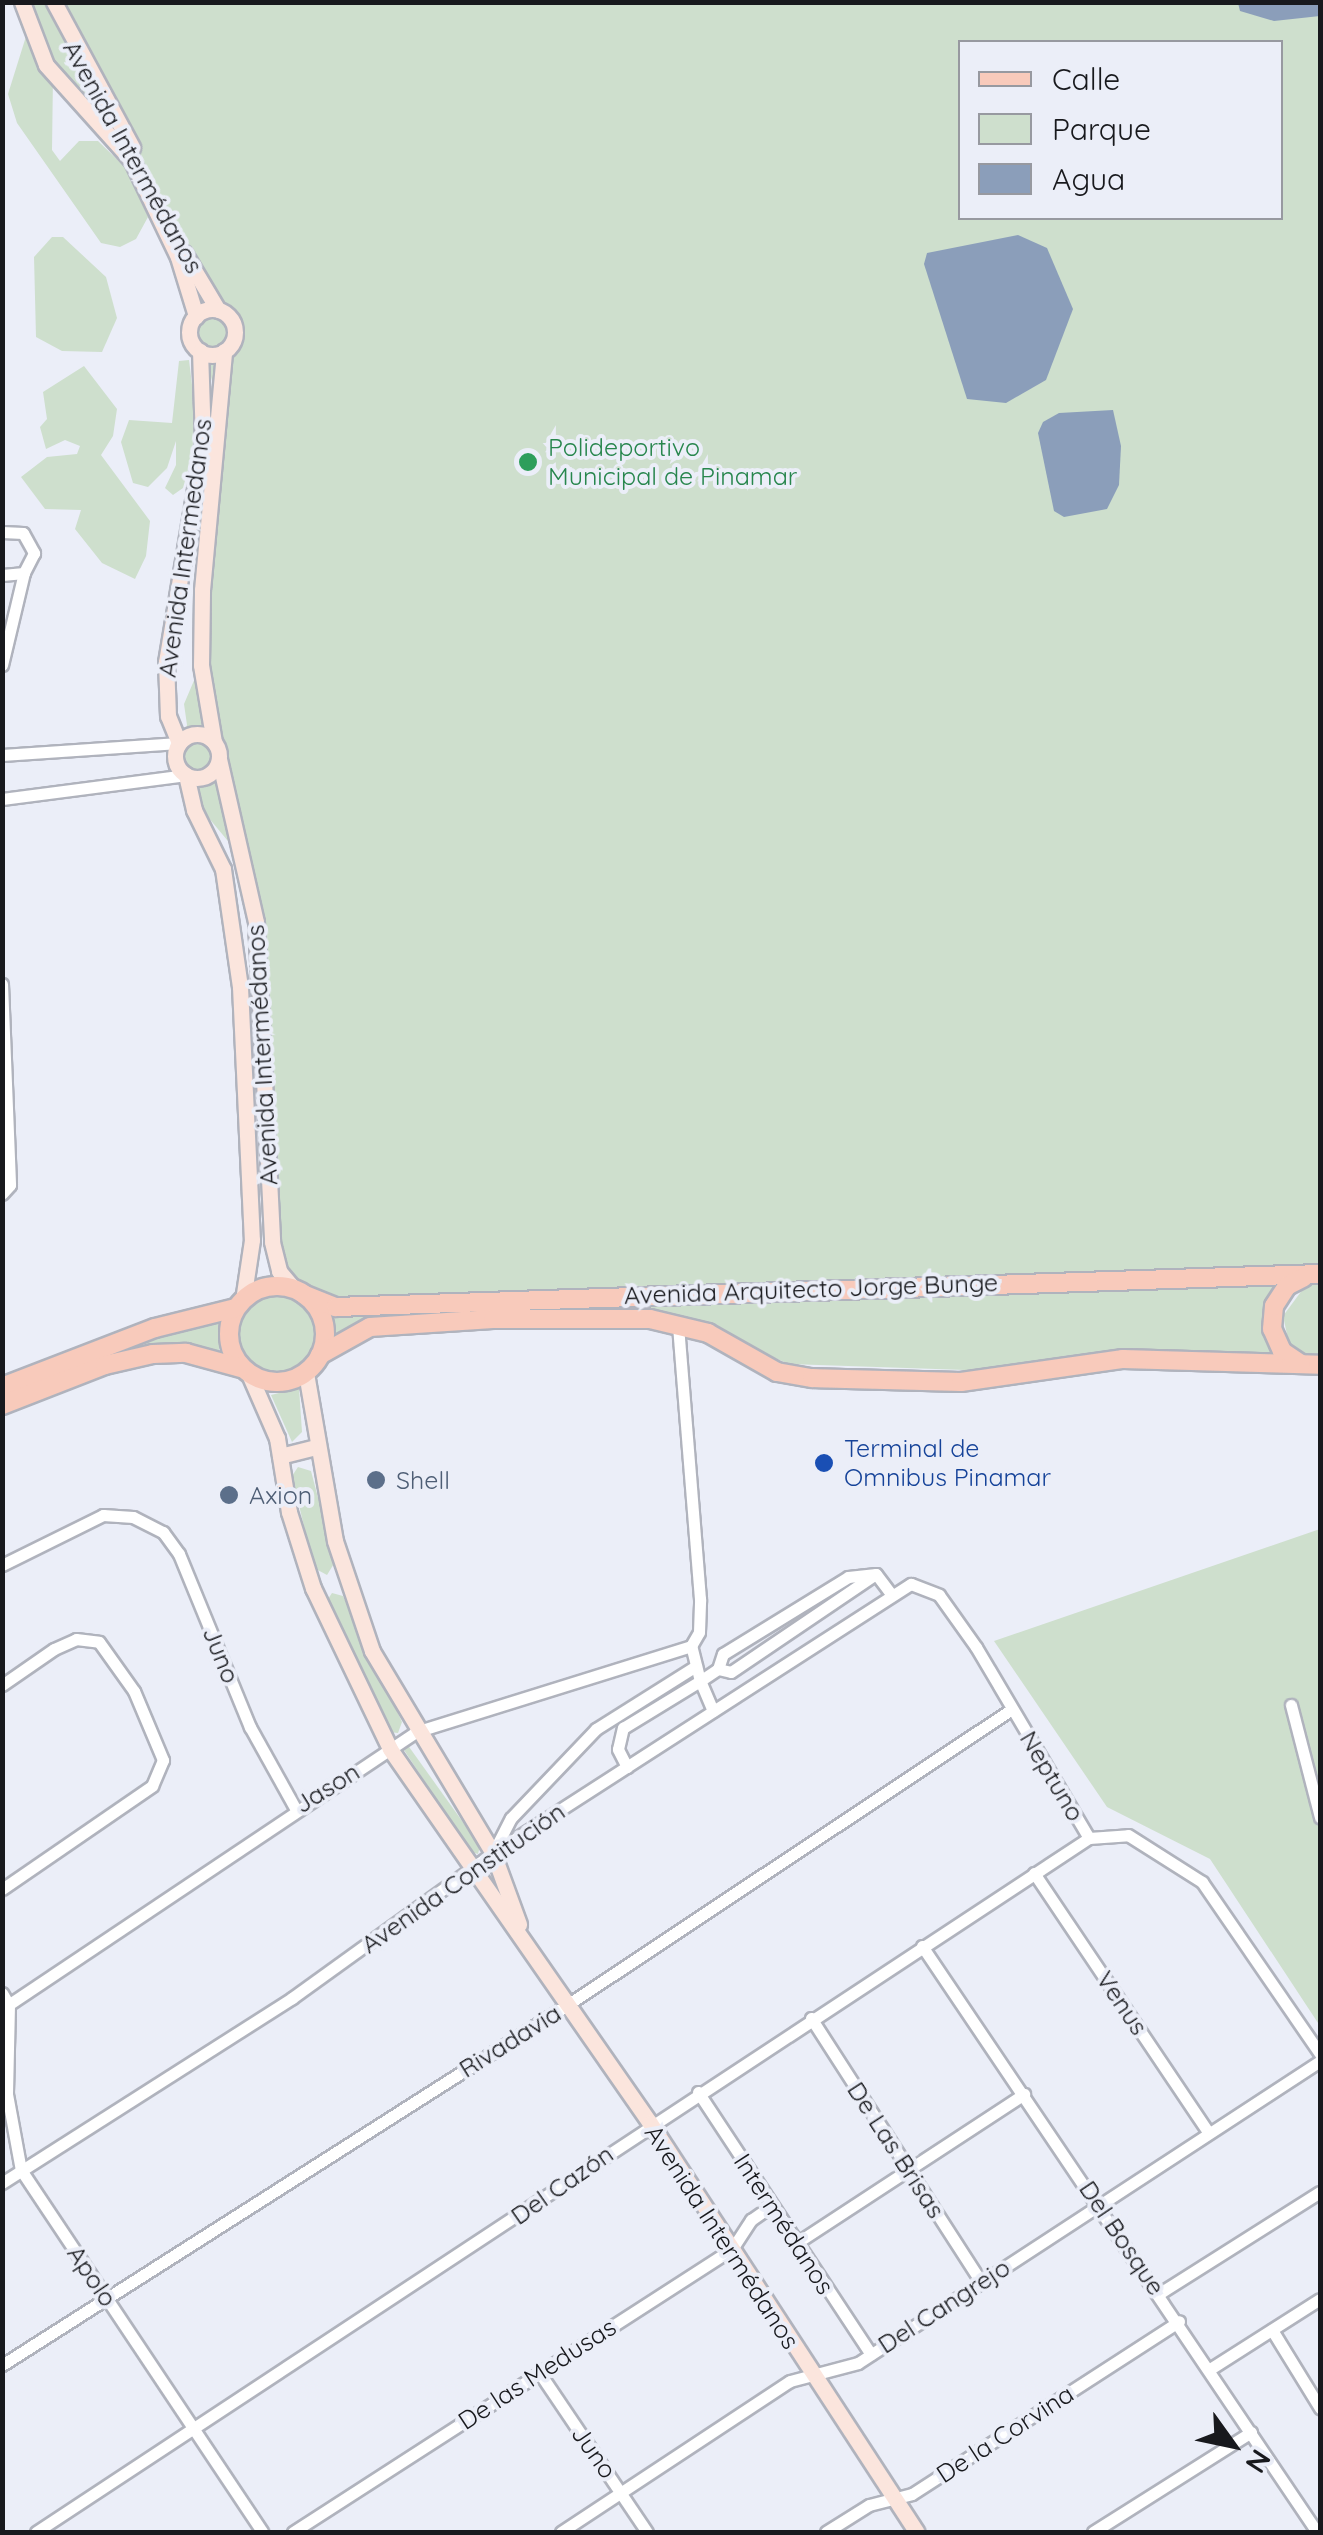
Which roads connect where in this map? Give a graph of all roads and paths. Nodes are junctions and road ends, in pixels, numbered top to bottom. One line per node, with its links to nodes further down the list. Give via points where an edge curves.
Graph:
1 (22, 2): 4 (main road, Avenida Intermédanos, via 46,65 132,161 178,258)
2 (54, 2): 3 (main road, Avenida Intermédanos)
3 (218, 310): 4 (main road); 6 (main road, via 235,330)
4 (196, 316): 5 (main road, via 190,338)
5 (200, 351): 6 (main road); 11 (main road, Avenida Intermedanos, via 203,441 166,662 168,716)
6 (224, 351): 12 (main road, via 202,590 201,664)
7 (2, 532): 8 (street, via 23,534 32,545 33,560)
8 (24, 572): 9 (street); 10 (street)
9 (2, 575)
10 (2, 666)
11 (179, 742): 12 (main road, via 196,734); 13 (street); 15 (main road, via 176,762)
12 (214, 742): 14 (main road)
13 (2, 754)
14 (219, 760): 15 (main road, via 208,774); 21 (main road, Avenida Intermédanos, via 256,922 272,1242 279,1271)
15 (186, 775): 16 (street); 22 (main road, via 194,810 223,869 240,987 252,1240)
16 (2, 799)
17 (2, 984): 18 (street)
18 (4, 1003): 19 (street, via 10,1185)
19 (2, 1194)
20 (1314, 1275): 21 (main road, Avenida Arquitecto Jorge Bunge, via 336,1307); 25 (main road, via 1287,1286 1274,1306 1272,1329 1282,1350)
21 (298, 1292): 22 (main road, via 267,1287); 24 (main road, via 321,1315)
22 (240, 1304): 26 (main road, via 228,1340); 28 (main road, via 155,1328)
23 (678, 1322): 24 (main road, Avenida Arquitecto Jorge Bunge, via 493,1319 370,1327); 25 (main road, Avenida Arquitecto Jorge Bunge, via 777,1372 812,1378 961,1382 1124,1359); 37 (street, via 700,1599 699,1632)
24 (320, 1355): 27 (main road)
25 (1311, 1364)
26 (246, 1372): 27 (main road, via 278,1383); 29 (main road, via 186,1353 153,1354); 31 (main road, Avenida Intermédanos)
27 (306, 1373): 30 (main road, Avenida Intermédanos)
28 (2, 1388)
29 (2, 1404)
30 (316, 1447): 31 (main road); 33 (main road, Avenida Intermédanos)
31 (280, 1456): 34 (main road, Avenida Intermédanos)
32 (2, 1566): 47 (street, Juno, via 88,1521 134,1517 163,1532 179,1554 250,1727)
33 (346, 1576): 34 (main road); 44 (main road, Avenida Intermédanos, via 372,1651)
34 (313, 1588): 45 (main road, Avenida Intermédanos)
35 (926, 1588): 36 (street, Avenida Constitución, via 911,1584); 42 (street, Neptuno, via 940,1595)
36 (891, 1594): 39 (street, via 876,1574 834,1586 723,1654 718,1669); 43 (street, Avenida Constitución)
37 (690, 1646): 38 (street); 44 (street, Jason)
38 (696, 1666): 39 (street); 50 (street, via 596,1728 511,1818)
39 (700, 1681): 43 (street); 46 (street, via 624,1728 618,1749)
40 (2, 1685): 53 (street, via 54,1649 76,1640 99,1642 134,1691 163,1760 152,1786)
41 (1290, 1704): 48 (street)
42 (1012, 1708): 49 (street, Neptuno); 57 (street, Rivadavia)
43 (713, 1712): 46 (street, Avenida Constitución)
44 (415, 1732): 45 (street, Jason); 50 (main road, Avenida Intermédanos)
45 (390, 1749): 47 (street, Jason); 51 (main road, Avenida Intermédanos)
46 (628, 1766): 50 (street, Avenida Constitución)
47 (294, 1808): 56 (street, Jason)
48 (1320, 1817)
49 (1089, 1838): 52 (street, Del Cazón); 59 (street, Neptuno, via 1128,1834 1202,1882)
50 (493, 1853): 51 (street, Avenida Constitución); 54 (main road, Avenida Intermédanos)
51 (472, 1868): 54 (main road, Avenida Intermédanos); 64 (street, Avenida Constitución, via 292,1998)
52 (1034, 1873): 55 (street, Del Cazón); 63 (street, Venus)
53 (2, 1889)
54 (526, 1942): 57 (main road, Avenida Intermédanos)
55 (922, 1946): 58 (street, Del Cazón); 61 (street, Del Bosque)
56 (4, 2002): 64 (street, Apolo, via 7,2094)
57 (568, 2005): 62 (main road, Avenida Intermédanos); 74 (street, Rivadavia)
58 (811, 2018): 60 (street, Del Cazón); 65 (street, De Las Brisas)
59 (1320, 2057): 63 (street, Del Cangrejo)
60 (698, 2092): 62 (street, Del Cazón); 69 (street, Intermédanos)
61 (1024, 2094): 65 (street); 68 (street, Del Bosque)
62 (650, 2123): 71 (main road, Avenida Intermédanos); 84 (street, Del Cazón, via 466,2253)
63 (1209, 2133): 68 (street, Del Cangrejo)
64 (21, 2170): 66 (street, Avenida Constitución); 74 (street, Apolo)
65 (910, 2170): 70 (street); 72 (street, De Las Brisas)
66 (2, 2182)
67 (1320, 2192): 73 (street)
68 (1099, 2204): 72 (street, Del Cangrejo); 73 (street, Del Bosque)
69 (771, 2206): 70 (street, Intermédanos); 71 (street, De las Medusas, via 751,2220)
70 (795, 2244): 78 (street, Intermédanos)
71 (732, 2249): 81 (street, De las Medusas); 82 (main road, Avenida Intermédanos)
72 (981, 2282): 78 (street, Del Cangrejo)
73 (1160, 2294): 76 (street, Del Bosque)
74 (106, 2296): 79 (street, Rivadavia); 84 (street, Apolo)
75 (1320, 2299): 77 (street)
76 (1179, 2320): 80 (street, Del Bosque); 87 (street, De la Corvina)
77 (1272, 2330): 80 (street); 83 (street)
78 (871, 2354): 82 (street, Del Cangrejo, via 836,2370)
79 (2, 2365)
80 (1210, 2369): 85 (street, Del Bosque)
81 (540, 2372): 86 (street, Juno); 90 (street, De las Medusas)
82 (808, 2372): 86 (street, Del Cangrejo); 87 (main road, Avenida Intermédanos)
83 (1320, 2408)
84 (193, 2430): 88 (street, Del Cazón); 89 (street, Apolo)
85 (1251, 2432): 95 (street); 96 (street, Del Bosque)
86 (622, 2492): 91 (street, Del Cangrejo); 92 (street, Juno)
87 (896, 2500): 93 (street, De la Corvina, via 869,2505); 94 (main road, Avenida Intermédanos)
88 (36, 2532)
89 (262, 2532)
90 (293, 2532)
91 (561, 2532)
92 (648, 2532)
93 (826, 2532)
94 (917, 2532)
95 (1092, 2532)
96 (1317, 2532)

